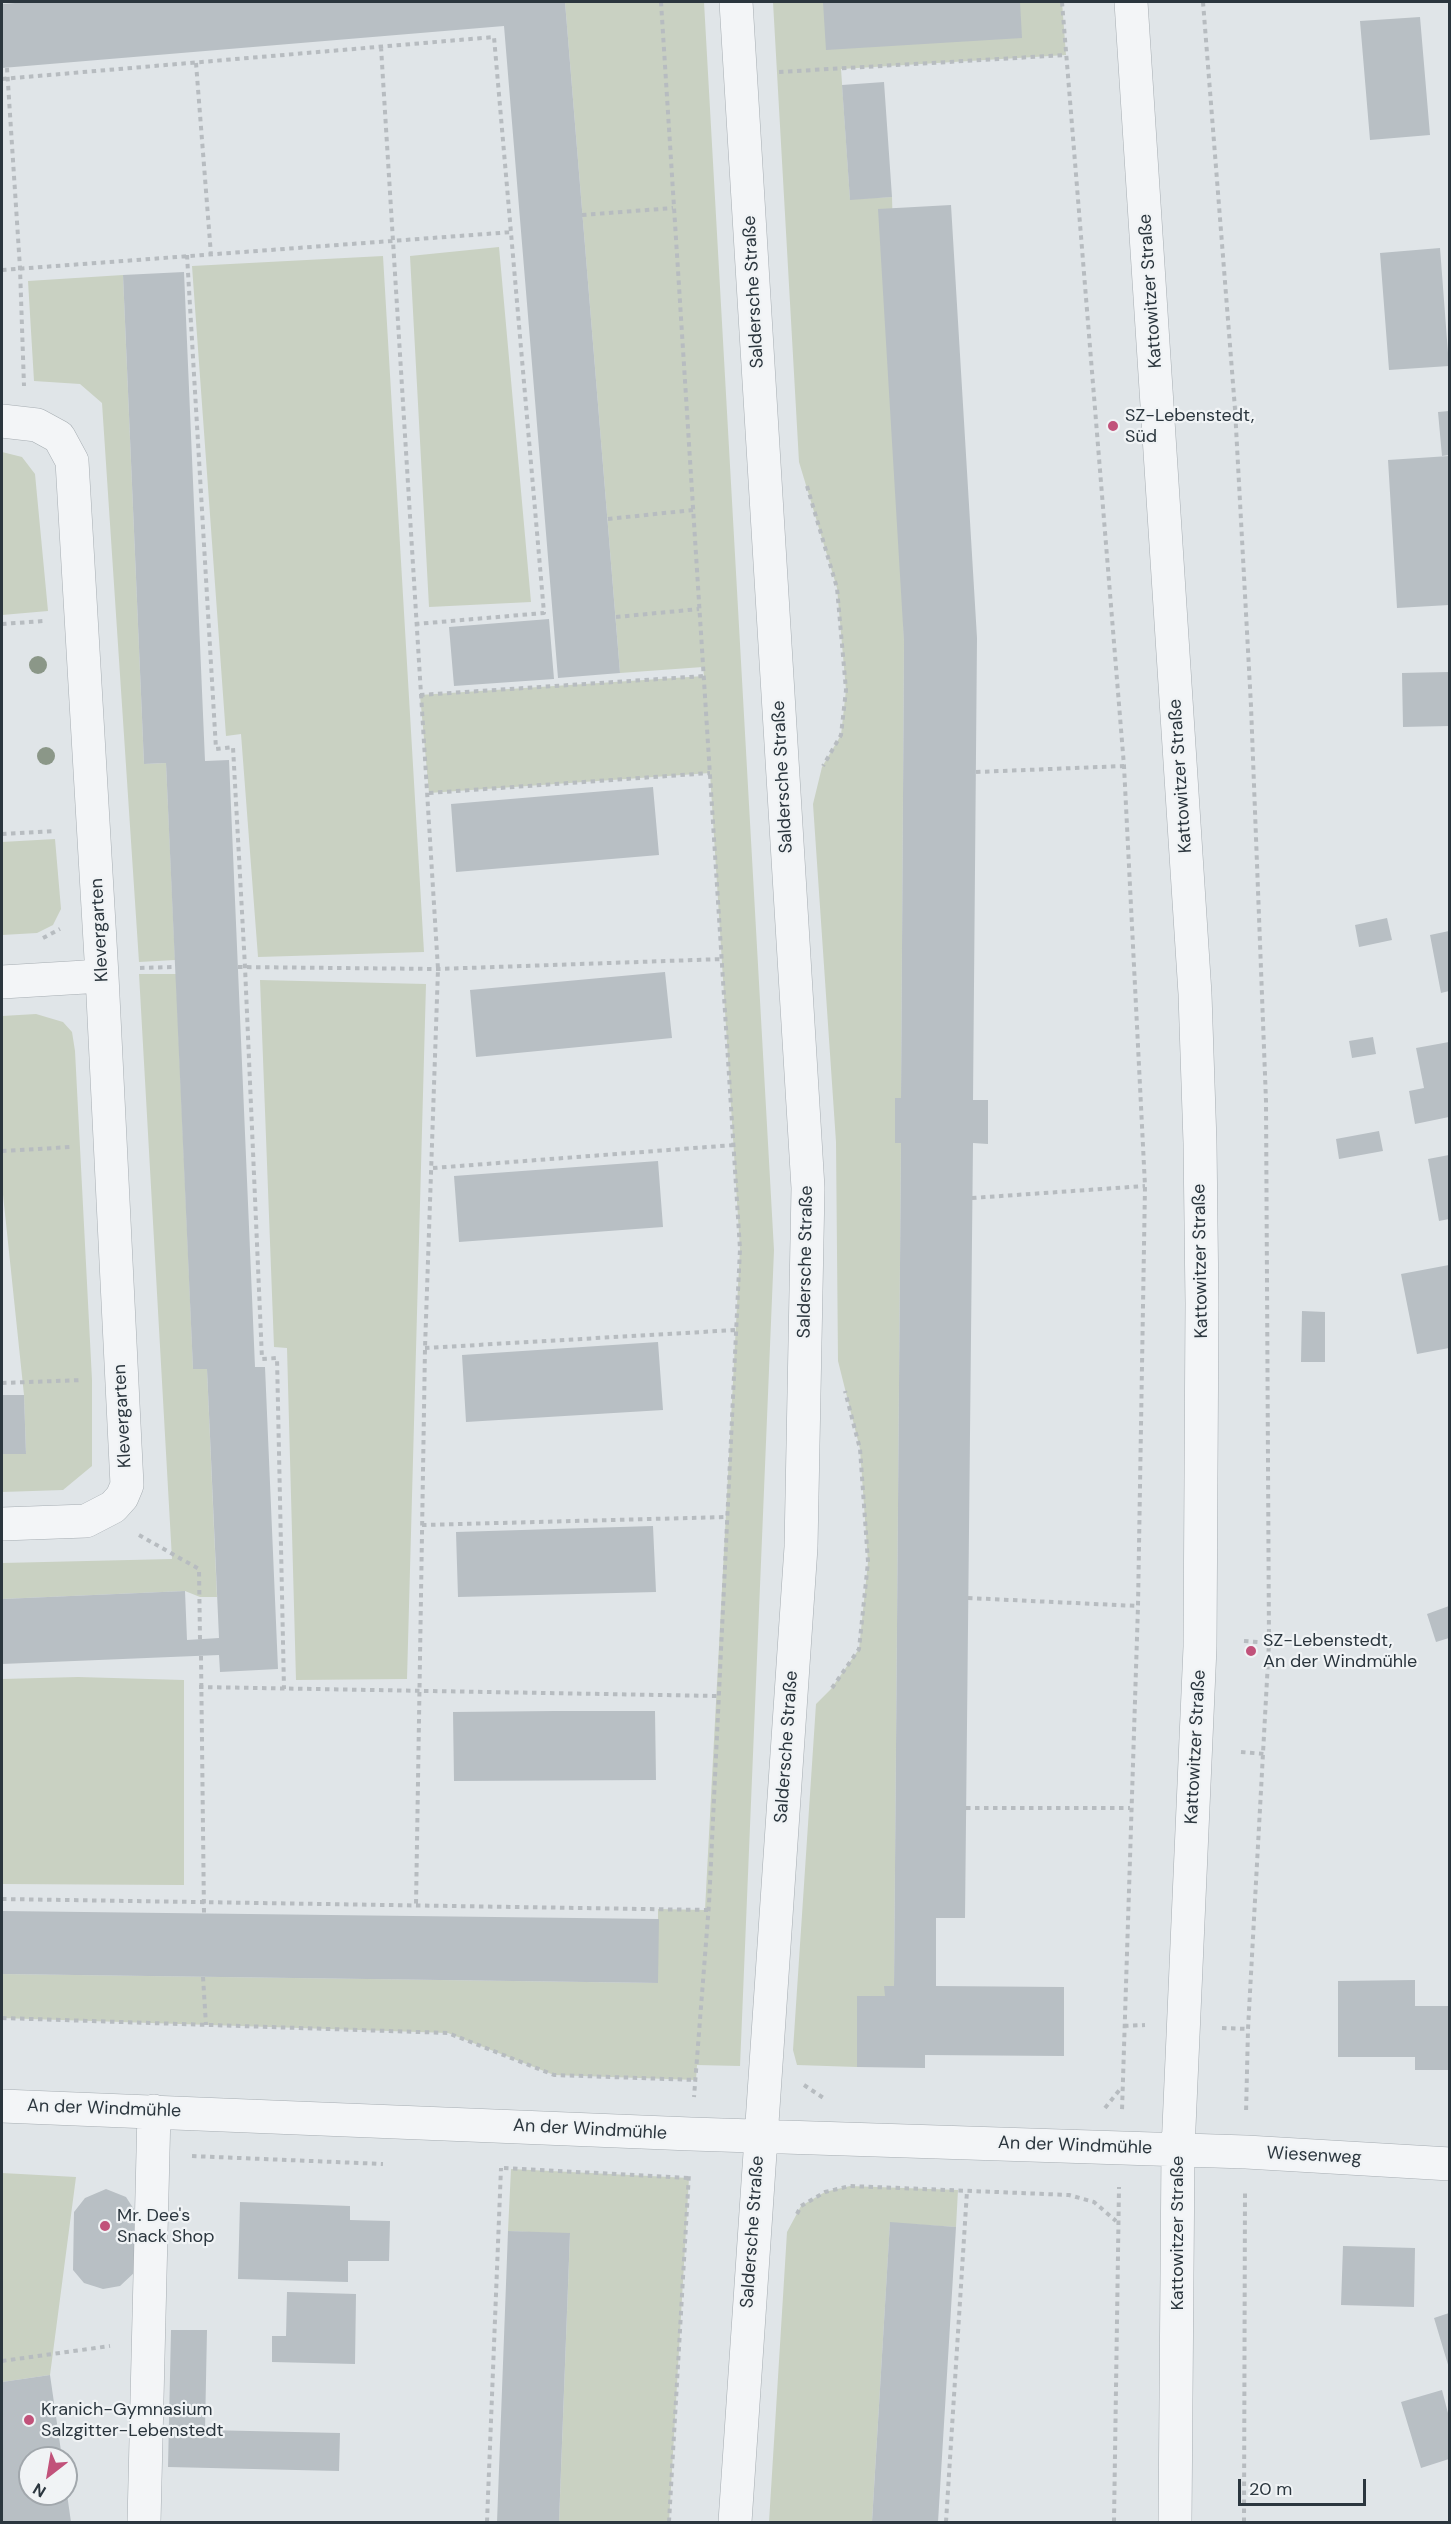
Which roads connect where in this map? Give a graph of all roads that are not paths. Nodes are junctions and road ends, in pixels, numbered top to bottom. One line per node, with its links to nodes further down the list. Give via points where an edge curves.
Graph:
1 (736, 2): 9 (street, Saldersche Straße, via 808,1188 801,1547)
2 (1131, 2): 10 (street, Kattowitzer Straße, via 1195,994 1200,1143 1200,1647)
3 (3, 421): 4 (street, Klevergarten, via 37,425 59,437 72,461)
4 (117, 972): 5 (street); 6 (street, Klevergarten, via 127,1485 113,1507 86,1521)
5 (2, 982)
6 (2, 1524)
7 (2, 2106): 8 (street, An der Windmühle)
8 (154, 2111): 9 (street, An der Windmühle); 12 (street)
9 (759, 2136): 10 (street, An der Windmühle); 13 (street, Saldersche Straße)
10 (1178, 2150): 11 (street, Wiesenweg); 14 (street, Kattowitzer Straße)
11 (1449, 2164)
12 (144, 2523)
13 (735, 2523)
14 (1176, 2523)

